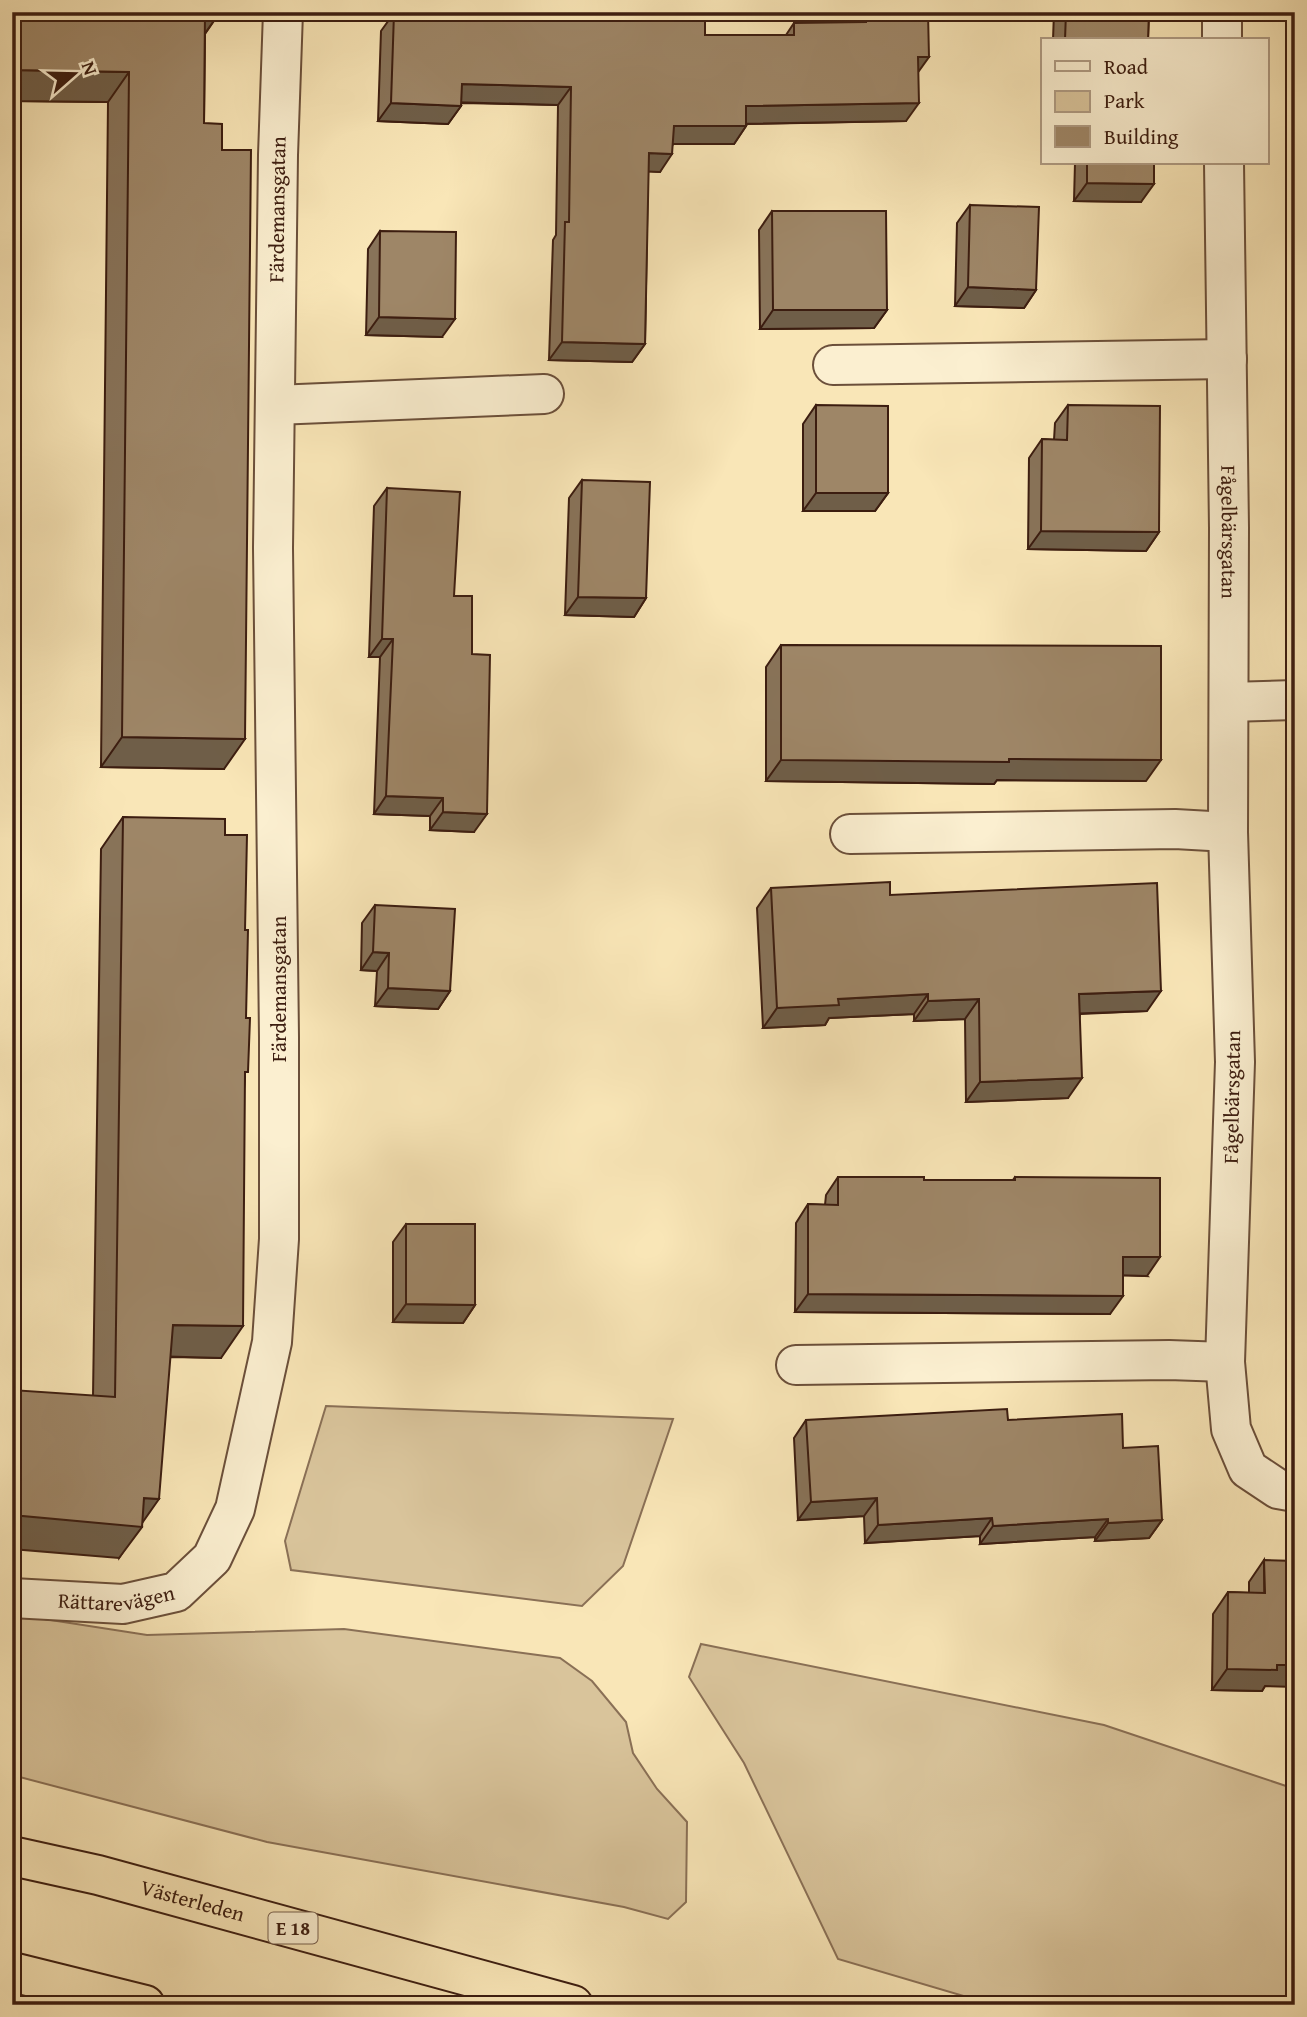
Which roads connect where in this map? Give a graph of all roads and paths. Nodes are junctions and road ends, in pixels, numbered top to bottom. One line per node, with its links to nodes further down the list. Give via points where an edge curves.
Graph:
1 (283, 12): 8 (street, Färdemansgatan)
2 (1222, 12): 3 (street)
3 (1222, 38)
4 (1224, 164): 5 (street, Fågelbärsgatan)
5 (1227, 359): 6 (street); 10 (street, Fågelbärsgatan)
6 (833, 365)
7 (544, 394): 8 (street)
8 (275, 405): 16 (street, Färdemansgatan, via 279,1239 272,1342 256,1419 235,1509)
9 (1295, 701): 10 (street)
10 (1229, 702): 11 (street, Fågelbärsgatan)
11 (1228, 832): 12 (street); 13 (street, Fågelbärsgatan, via 1235,1062)
12 (850, 834)
13 (1225, 1362): 14 (street); 15 (street, Fågelbärsgatan, via 1231,1429 1248,1469 1278,1489)
14 (796, 1365)
15 (1295, 1492)
16 (208, 1562): 17 (street, Rättarevägen, via 176,1591 123,1604)
17 (12, 1598)
18 (12, 1856): 21 (highway, Västerleden / E 18, via 124,1882)
19 (12, 1972): 20 (highway)
20 (145, 2005)
21 (573, 2005)

